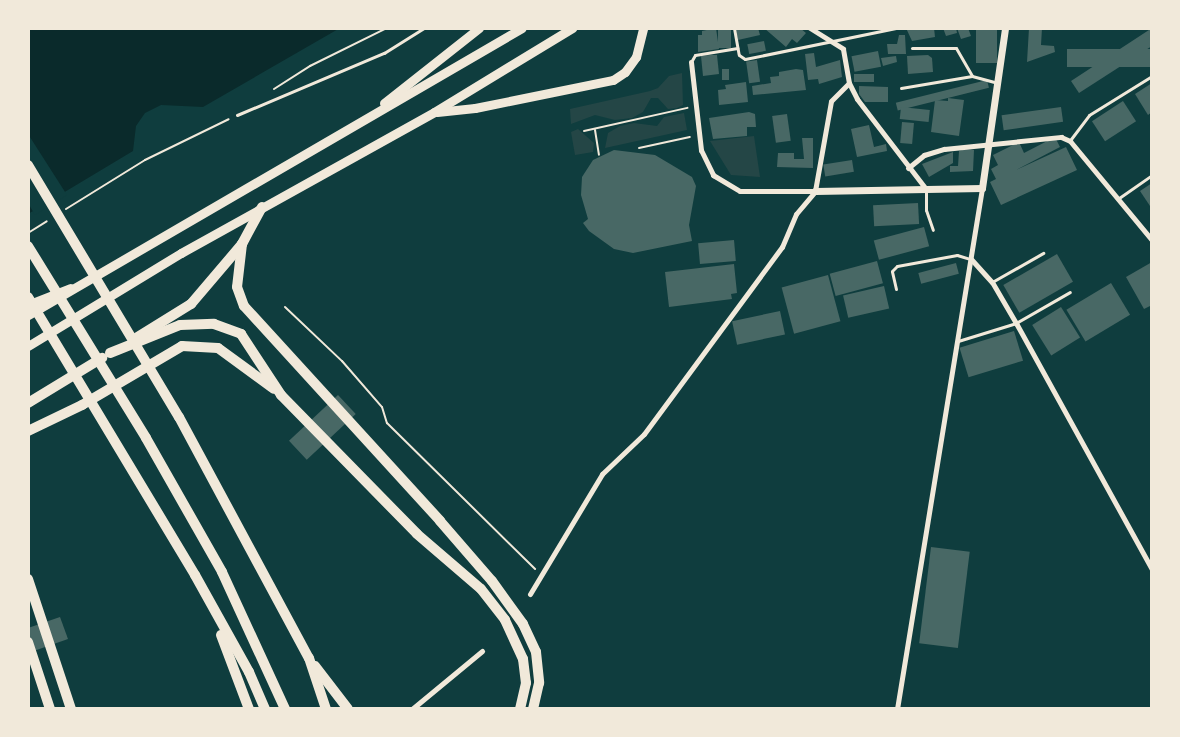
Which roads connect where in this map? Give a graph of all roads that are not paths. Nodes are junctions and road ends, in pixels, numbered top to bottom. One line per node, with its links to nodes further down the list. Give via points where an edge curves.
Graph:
1 (424, 28): 20 (lane, via 384,53)
2 (479, 28): 21 (highway)
3 (522, 28): 21 (highway)
4 (572, 28): 19 (highway)
5 (643, 28): 19 (highway, via 636,57 613,80)
6 (734, 28): 11 (lane)
7 (810, 28): 10 (street)
8 (896, 28): 10 (lane)
9 (1005, 28): 16 (street)
10 (828, 40): 11 (lane, via 745,59); 17 (street, via 843,49)
11 (737, 48): 13 (lane, via 695,55)
12 (912, 48): 14 (lane, via 956,48)
13 (691, 62): 29 (street, via 699,135 713,175 732,189)
14 (972, 76): 16 (lane); 18 (lane)
15 (1152, 76): 22 (lane, via 1089,115)
16 (995, 82): 23 (street)
17 (849, 83): 25 (street); 29 (street, via 831,101)
18 (901, 88)
19 (434, 112): 31 (highway)
20 (237, 115)
21 (354, 127): 39 (highway)
22 (1070, 141): 23 (street, via 1052,136); 30 (street)
23 (988, 143): 25 (street, via 930,152); 27 (street)
24 (28, 165): 58 (highway, via 179,417)
25 (908, 168): 28 (street)
26 (1152, 175): 30 (lane)
27 (982, 188): 28 (street); 37 (street)
28 (926, 189): 29 (street); 32 (lane)
29 (815, 191): 55 (street, via 698,365 644,434 602,474)
30 (1117, 199): 33 (street)
31 (262, 207): 34 (highway); 47 (highway)
32 (933, 230)
33 (1152, 240)
34 (242, 244): 48 (highway, via 191,304); 68 (highway, via 237,287 244,306 440,521 523,624 536,652 539,683)
35 (28, 246): 63 (highway, via 222,572)
36 (1043, 253): 38 (lane)
37 (970, 259): 38 (street); 40 (lane, via 957,255 897,266 892,271); 46 (street)
38 (992, 282): 45 (street)
39 (71, 289): 43 (highway); 44 (highway)
40 (896, 289)
41 (1070, 292): 45 (lane)
42 (28, 297): 53 (highway)
43 (28, 306)
44 (28, 315)
45 (1016, 323): 46 (lane); 52 (street)
46 (958, 341): 69 (street)
47 (28, 346)
48 (110, 353): 49 (highway, via 180,325 214,324 241,334); 50 (highway)
49 (281, 395): 51 (highway, via 218,348 182,346); 67 (highway, via 417,534 481,589 505,620 523,659 526,683)
50 (28, 403)
51 (28, 431)
52 (1152, 569)
53 (195, 575): 61 (highway); 62 (highway)
54 (28, 579): 60 (highway)
55 (530, 594)
56 (28, 642): 59 (highway)
57 (482, 651): 66 (street)
58 (309, 658): 64 (highway); 65 (highway)
59 (50, 709)
60 (71, 709)
61 (249, 709)
62 (265, 709)
63 (285, 709)
64 (326, 709)
65 (348, 709)
66 (412, 709)
67 (520, 709)
68 (533, 709)
69 (897, 709)

